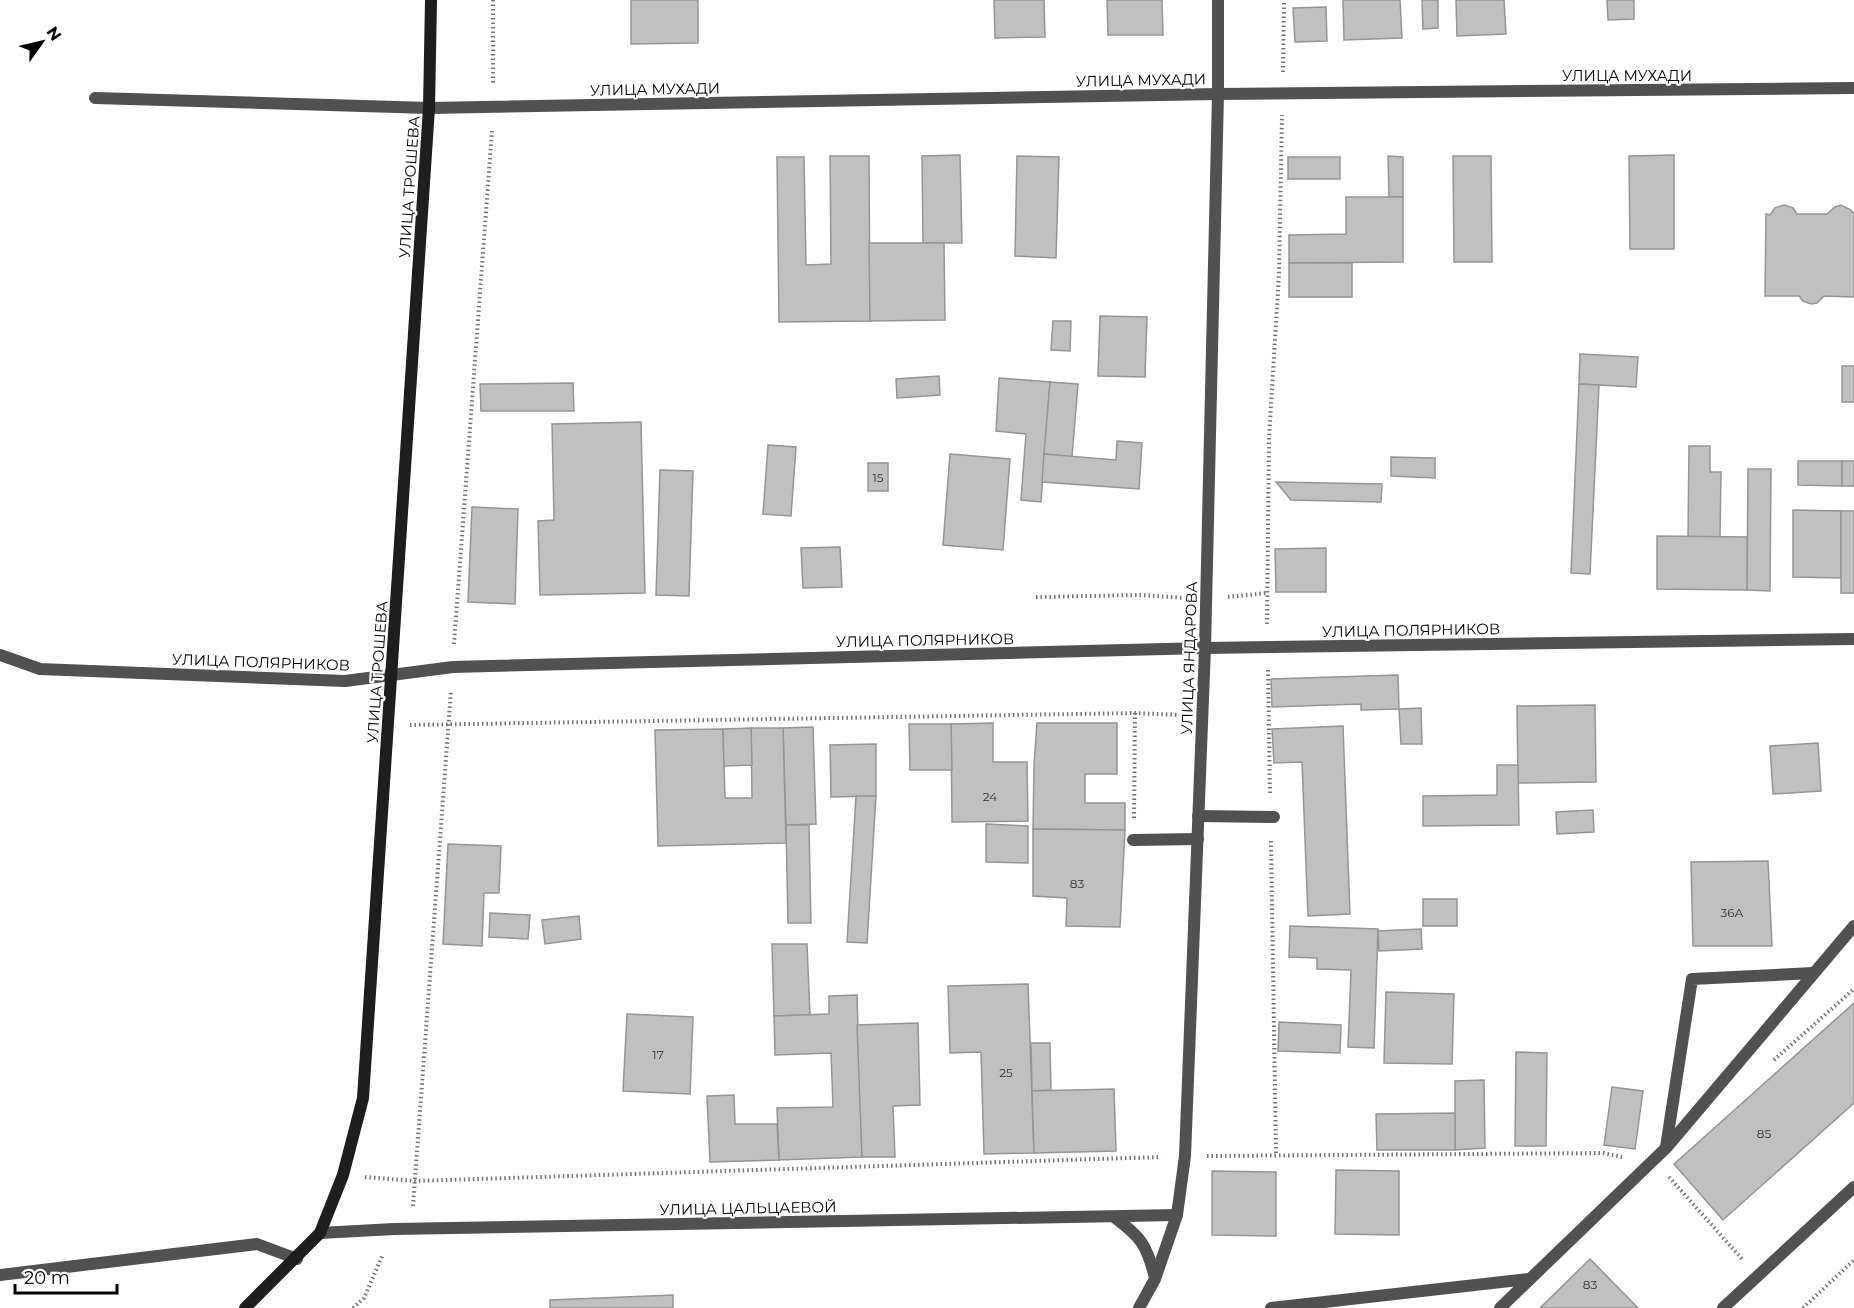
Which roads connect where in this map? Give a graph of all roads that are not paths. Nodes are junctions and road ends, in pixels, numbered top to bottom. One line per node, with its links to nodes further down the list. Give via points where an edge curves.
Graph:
1 (431, 0): 6 (street, УЛИЦА ТРОШЕВА)
2 (1218, 0): 4 (street, УЛИЦА ЯНДАРОВА)
3 (1854, 88): 4 (street, УЛИЦА МУХАДИ)
4 (1218, 94): 6 (street, УЛИЦА МУХАДИ); 8 (street, УЛИЦА ЯНДАРОВА)
5 (95, 98): 6 (street, УЛИЦА МУХАДИ)
6 (429, 108): 10 (street, УЛИЦА ТРОШЕВА)
7 (1854, 639): 8 (street, УЛИЦА ПОЛЯРНИКОВ)
8 (1205, 648): 10 (street, УЛИЦА ПОЛЯРНИКОВ, via 453,667); 11 (street, УЛИЦА ЯНДАРОВА)
9 (0, 655): 10 (street, УЛИЦА ПОЛЯРНИКОВ, via 40,669 345,681)
10 (391, 674): 21 (street, УЛИЦА ТРОШЕВА, via 363,1098 343,1175)
11 (1198, 816): 12 (street); 13 (street, УЛИЦА ЯНДАРОВА)
12 (1272, 817)
13 (1198, 839): 14 (street); 19 (street, УЛИЦА ЯНДАРОВА, via 1185,1156)
14 (1133, 840)
15 (1854, 926): 16 (street)
16 (1813, 973): 17 (street); 17 (street, via 1692,979)
17 (1666, 1148): 25 (street)
18 (1854, 1187): 30 (street)
19 (1177, 1215): 20 (street, УЛИЦА ЦАЛЬЦАЕВОЙ); 24 (street, УЛИЦА ЯНДАРОВА)
20 (1114, 1217): 21 (street, УЛИЦА ЦАЛЬЦАЕВОЙ, via 394,1228); 24 (street, via 1135,1233 1149,1254)
21 (320, 1233): 22 (street, УЛИЦА ТРОШЕВА)
22 (297, 1258): 23 (street, via 257,1244); 26 (street, УЛИЦА ТРОШЕВА)
23 (0, 1275)
24 (1155, 1279): 27 (street, УЛИЦА ЯНДАРОВА)
25 (1529, 1279): 28 (street); 29 (street)
26 (245, 1308)
27 (1139, 1308)
28 (1271, 1308)
29 (1500, 1308)
30 (1723, 1308)

